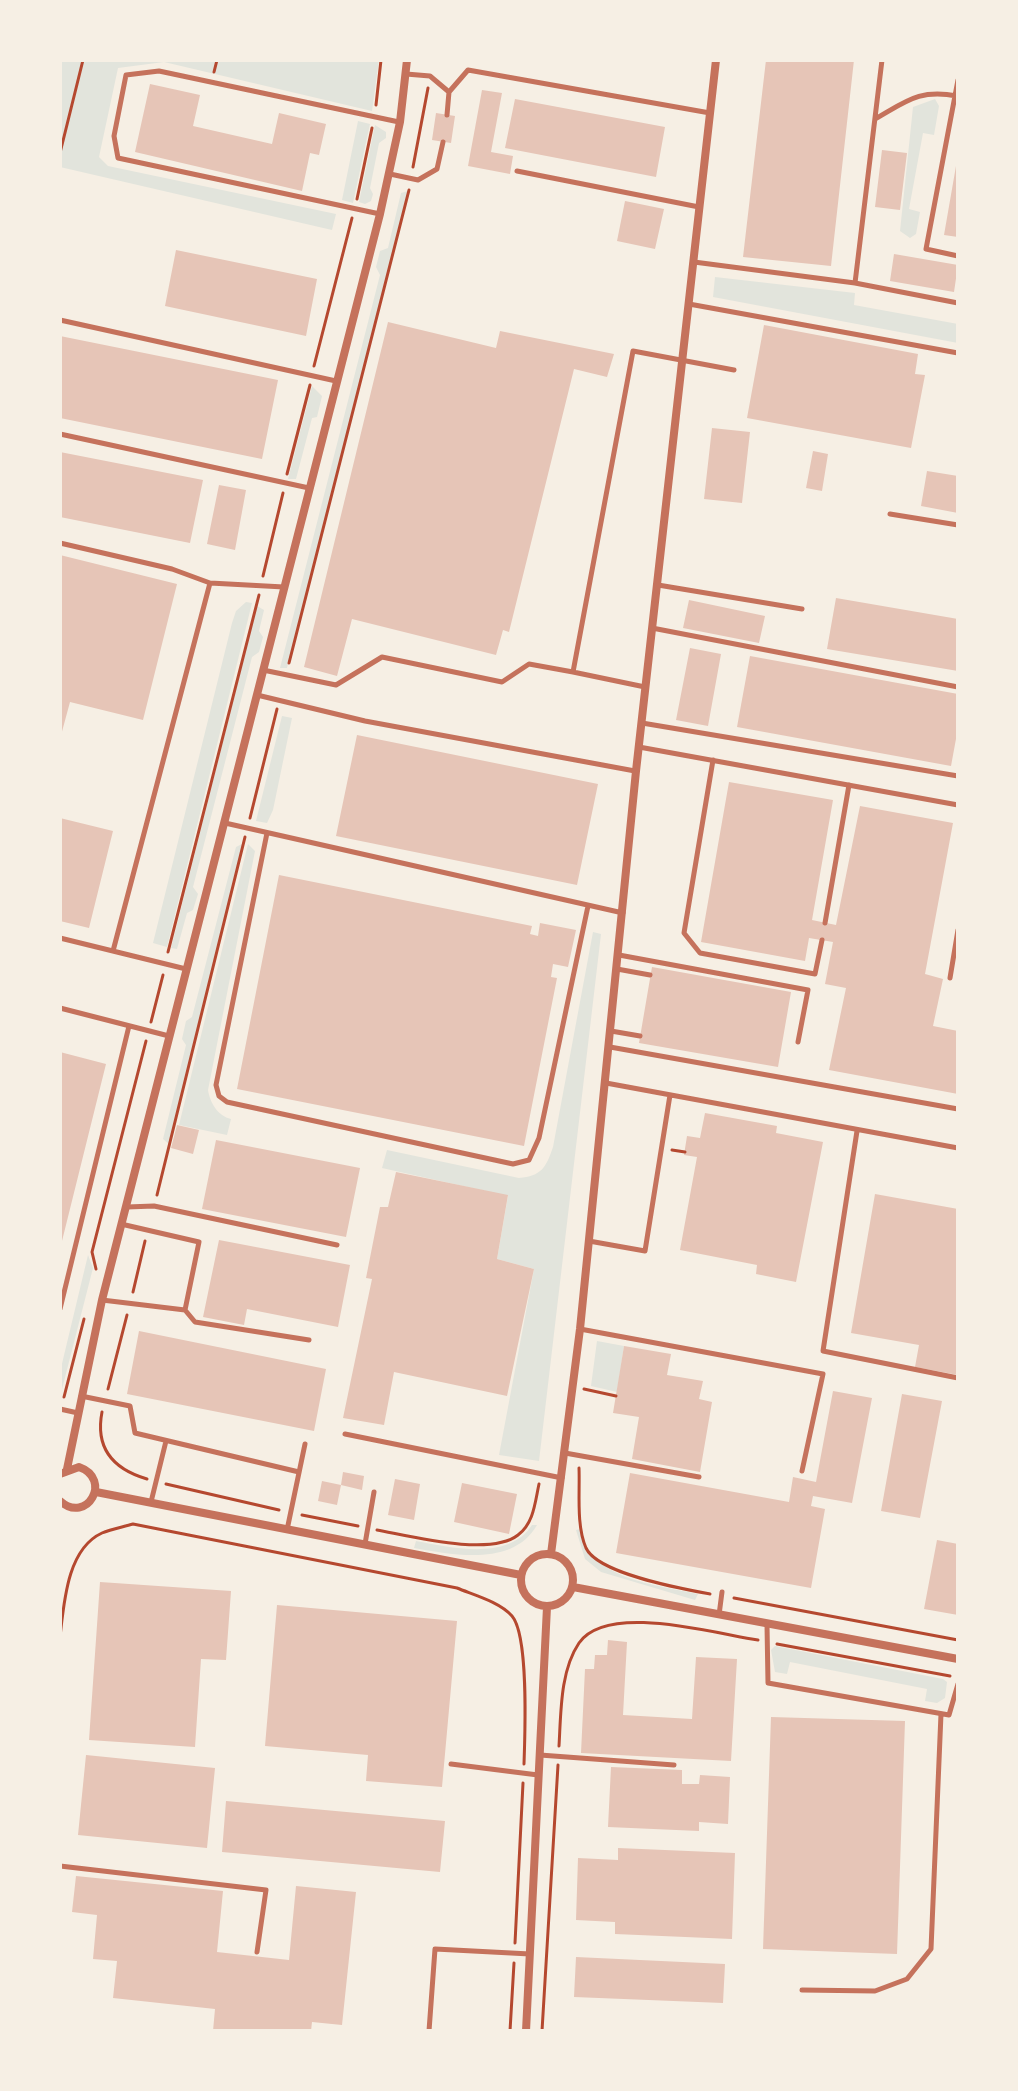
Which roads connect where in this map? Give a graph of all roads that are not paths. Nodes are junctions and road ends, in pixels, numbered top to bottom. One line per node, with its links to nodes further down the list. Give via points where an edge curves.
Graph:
1 (407, 60): 4 (street)
2 (716, 60): 8 (street)
3 (882, 60): 10 (lane)
4 (406, 74): 6 (lane, via 430,76); 11 (street)
5 (958, 80): 7 (lane)
6 (449, 92): 8 (lane, via 468,70); 9 (lane)
7 (956, 96): 10 (lane, via 918,94); 17 (lane, via 926,249)
8 (710, 113): 15 (street)
9 (447, 115)
10 (875, 119): 19 (lane)
11 (400, 122): 14 (street); 16 (lane, via 159,71 126,75 114,136 118,158)
12 (443, 142): 14 (lane, via 437,169 418,180)
13 (517, 171): 15 (lane)
14 (390, 174): 16 (street)
15 (699, 207): 18 (street)
16 (380, 214): 26 (street)
17 (958, 256)
18 (693, 262): 19 (lane); 21 (street)
19 (855, 283): 20 (lane)
20 (958, 303)
21 (688, 304): 23 (lane); 24 (street)
22 (60, 320): 26 (lane)
23 (958, 353)
24 (682, 360): 25 (lane); 33 (street); 38 (lane, via 633,351)
25 (734, 370)
26 (336, 381): 28 (street)
27 (60, 434): 28 (lane)
28 (310, 488): 34 (street)
29 (890, 514): 30 (lane)
30 (958, 525)
31 (60, 543): 32 (lane)
32 (210, 583): 34 (lane); 57 (lane)
33 (657, 585): 35 (lane); 36 (street)
34 (284, 587): 37 (street)
35 (802, 609)
36 (652, 628): 39 (street); 40 (lane)
37 (262, 670): 38 (lane, via 336,685 382,657 502,682 529,664); 41 (street)
38 (573, 672): 39 (lane)
39 (645, 687): 42 (street)
40 (958, 687)
41 (256, 695): 45 (lane, via 365,721); 49 (street)
42 (641, 722): 43 (street); 46 (lane)
43 (639, 747): 44 (lane); 45 (street)
44 (713, 760): 47 (lane); 56 (lane, via 684,933 700,953 815,974)
45 (636, 771): 52 (street)
46 (958, 776)
47 (849, 785): 48 (lane); 53 (lane)
48 (958, 805)
49 (224, 823): 50 (lane); 59 (street)
50 (267, 833): 51 (lane); 51 (lane, via 216,1085 227,1102 513,1164 529,1160 539,1138)
51 (588, 906): 52 (lane)
52 (623, 913): 58 (street)
53 (825, 923)
54 (958, 930): 62 (lane)
55 (60, 938): 57 (lane)
56 (822, 940)
57 (113, 951): 59 (lane)
58 (619, 955): 60 (street); 68 (lane, via 808,990)
59 (186, 969): 66 (street)
60 (617, 969): 61 (lane); 65 (street)
61 (650, 975)
62 (950, 978)
63 (60, 1008): 64 (lane)
64 (129, 1026): 66 (lane); 80 (lane)
65 (611, 1031): 67 (lane); 69 (street)
66 (169, 1036): 75 (street)
67 (640, 1036)
68 (798, 1042)
69 (610, 1047): 70 (street); 72 (lane)
70 (606, 1083): 71 (lane); 77 (street)
71 (670, 1095): 73 (lane); 77 (lane, via 645,1251)
72 (958, 1109)
73 (857, 1131): 74 (lane); 84 (lane, via 823,1351)
74 (958, 1148)
75 (126, 1207): 76 (street); 78 (lane, via 154,1206)
76 (121, 1224): 79 (street); 81 (lane, via 199,1242)
77 (589, 1241): 82 (street)
78 (337, 1245)
79 (102, 1300): 81 (lane); 85 (street)
80 (60, 1309)
81 (185, 1310): 83 (lane, via 195,1322)
82 (580, 1329): 91 (street); 92 (lane, via 823,1374)
83 (309, 1340)
84 (958, 1378)
85 (81, 1396): 87 (street); 89 (lane, via 130,1406 135,1433)
86 (60, 1409): 87 (lane)
87 (78, 1413): 93 (street)
88 (345, 1434): 96 (lane)
89 (166, 1441): 94 (lane); 99 (lane)
90 (305, 1444): 94 (lane)
91 (565, 1453): 95 (lane); 96 (street)
92 (802, 1471)
93 (63, 1472): 97 (street, via 86,1469)
94 (299, 1472): 101 (lane)
95 (699, 1477)
96 (562, 1478): 103 (street)
97 (96, 1492): 99 (street); 100 (street, via 79,1509)
98 (374, 1492): 102 (lane)
99 (151, 1502): 101 (street)
100 (60, 1505)
101 (287, 1530): 102 (street)
102 (365, 1545): 104 (street)
103 (551, 1554): 104 (street, via 535,1556); 105 (street, via 571,1569)
104 (521, 1575): 107 (street, via 527,1597)
105 (573, 1587): 107 (street, via 566,1599); 108 (street)
106 (722, 1594): 108 (lane)
107 (547, 1607): 113 (street)
108 (719, 1616): 109 (street)
109 (767, 1625): 110 (street); 112 (lane, via 768,1683)
110 (958, 1659)
111 (958, 1684): 112 (lane, via 949,1715)
112 (941, 1714): 120 (lane, via 931,1949 907,1979 875,1991)
113 (539, 1755): 115 (lane); 116 (street)
114 (451, 1764): 116 (lane)
115 (674, 1765)
116 (538, 1775): 119 (street)
117 (60, 1866): 118 (lane, via 266,1890)
118 (257, 1952)
119 (530, 1954): 121 (lane, via 435,1949); 122 (street)
120 (802, 1990)
121 (429, 2031)
122 (526, 2031)

